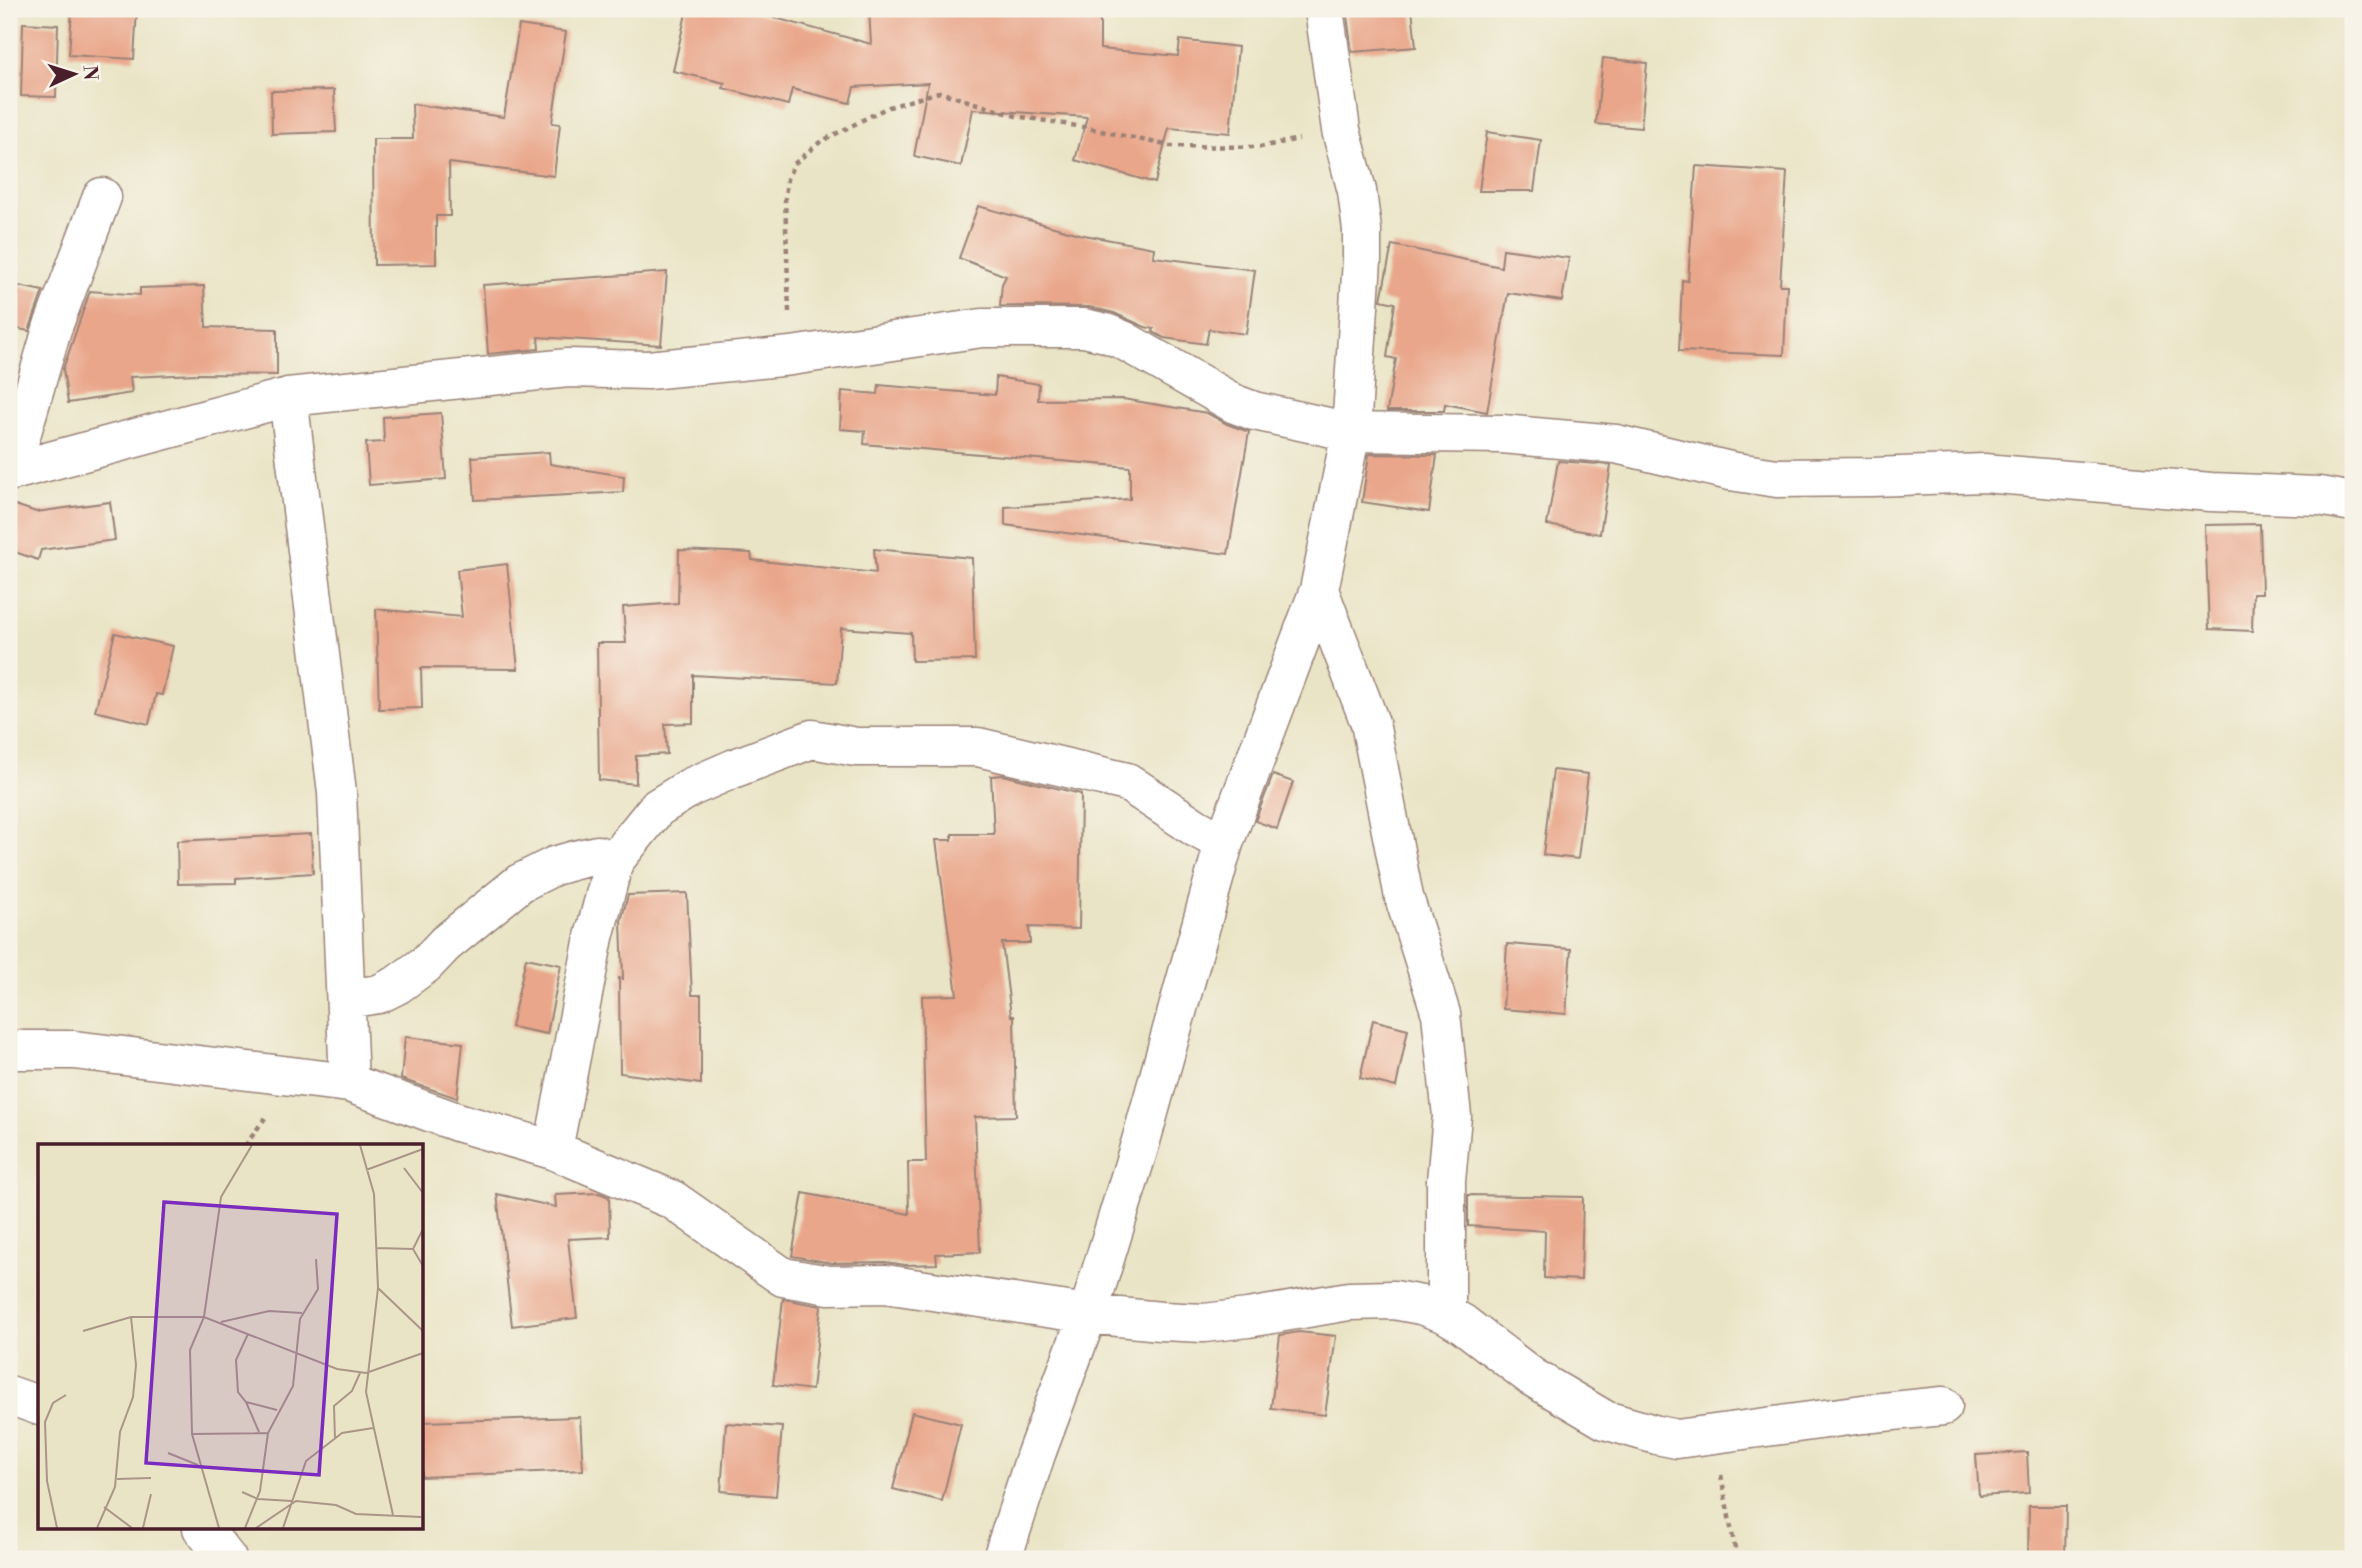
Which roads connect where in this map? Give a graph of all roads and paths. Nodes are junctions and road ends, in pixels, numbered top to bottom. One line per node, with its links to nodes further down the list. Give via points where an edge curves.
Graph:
1 (1324, 9): 2 (street)
2 (1341, 130): 4 (path, via 1260,147 1170,146 1016,116 939,93 887,108 820,142 794,163 785,198); 6 (street, via 1362,230)
3 (102, 197): 7 (street, via 51,329)
4 (791, 356): 5 (street, via 648,370 568,368); 6 (street, via 982,328 1084,328 1123,340 1235,404)
5 (288, 397): 7 (street); 12 (street, via 337,792)
6 (1351, 432): 8 (street, via 1502,434 1616,444 1777,478 1983,473); 9 (street)
7 (10, 471)
8 (2353, 502)
9 (1319, 590): 10 (street); 17 (street, via 1370,723 1404,897 1441,1014 1452,1116 1446,1181)
10 (1224, 843): 11 (street, via 1127,782 978,747 856,747 812,739 691,787 657,808); 16 (street)
11 (614, 861): 12 (street, via 597,855 575,860 520,883 397,985 379,994); 15 (street, via 594,937)
12 (346, 999): 14 (street)
13 (9, 1050): 14 (street, via 74,1050)
14 (349, 1083): 15 (street)
15 (553, 1150): 16 (street, via 673,1200 783,1277 829,1285 885,1284)
16 (1088, 1314): 17 (street, via 1204,1323 1349,1301 1394,1300); 24 (street)
17 (1446, 1314): 21 (street, via 1532,1377 1605,1420 1677,1439)
18 (9, 1395): 19 (street)
19 (38, 1405)
20 (1943, 1406): 21 (street)
21 (1735, 1432): 25 (path, via 1720,1476)
22 (204, 1530): 23 (street)
23 (227, 1559)
24 (1002, 1559)
25 (1737, 1559)

